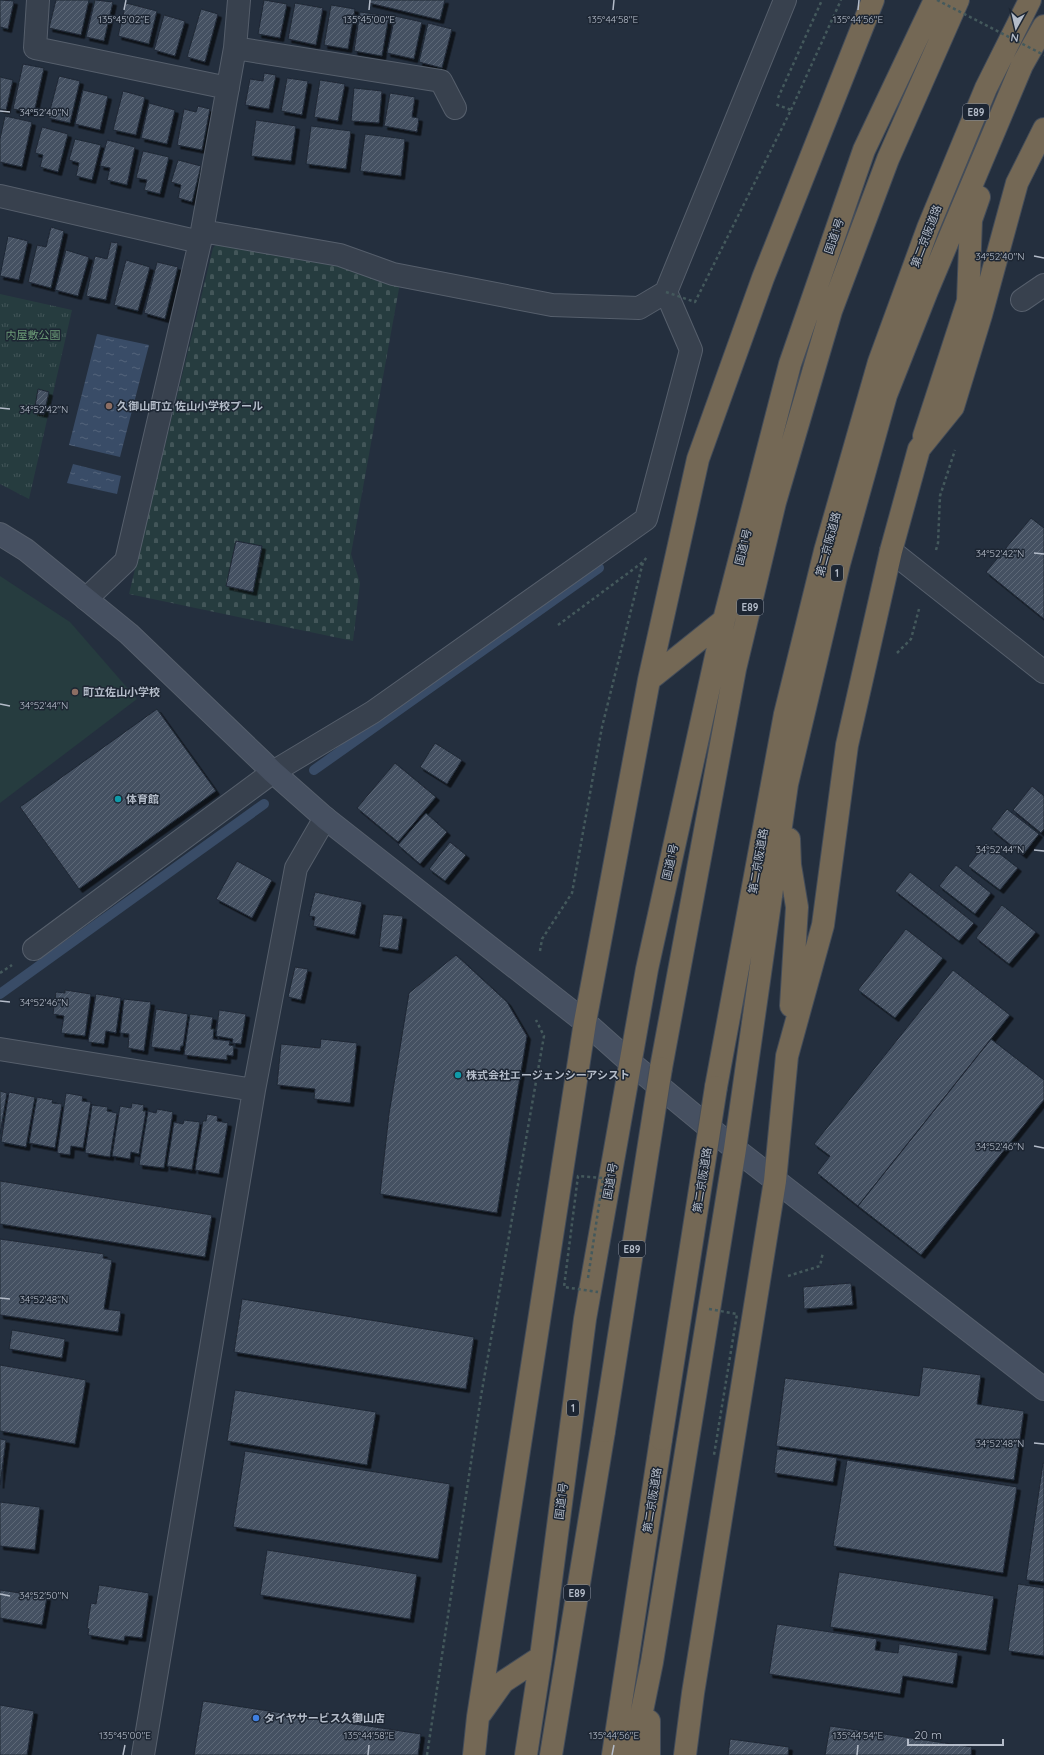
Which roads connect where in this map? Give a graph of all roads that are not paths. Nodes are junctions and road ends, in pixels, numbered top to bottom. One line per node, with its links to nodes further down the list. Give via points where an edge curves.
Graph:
1 (38, 0): 11 (street, via 35,48)
2 (240, 0): 9 (street)
3 (785, 0): 17 (street)
4 (873, 0): 25 (highway, via 763,278 698,459)
5 (936, 0): 23 (highway, 国道1号 / 1, via 864,150 793,356)
6 (958, 0): 44 (highway, E89, bridge, via 888,159 832,311 775,502 735,669 661,1068)
7 (1030, 0): 45 (highway, 第二京阪道路 / E89, bridge, via 986,88 931,220 879,362 784,714 716,1087)
8 (1044, 26): 10 (highway, 1)
9 (235, 48): 11 (street); 12 (street, via 441,81)
10 (1022, 65): 19 (highway, via 971,220 968,301); 27 (highway, 1, via 886,395 838,564)
11 (228, 88): 15 (street)
12 (455, 108)
13 (1044, 129): 19 (highway, via 1017,183 953,407)
14 (0, 196): 15 (street)
15 (201, 236): 17 (street, via 340,255 393,274 552,305 639,308); 22 (street, via 126,561)
16 (1044, 285): 18 (street)
17 (666, 292): 26 (street, via 691,350 646,519 373,712)
18 (1022, 300)
19 (920, 449): 21 (highway)
20 (0, 534): 22 (street, via 26,550)
21 (890, 551): 24 (street); 32 (highway, via 847,745 823,925)
22 (86, 599): 26 (street, via 129,634)
23 (724, 620): 25 (highway); 33 (highway, 国道1号 / 1, via 647,969)
24 (1044, 672)
25 (649, 680): 30 (highway)
26 (273, 772): 28 (street); 29 (street)
27 (786, 784): 32 (highway, via 790,865 798,907); 35 (highway, 1)
28 (325, 818): 30 (street); 34 (street, via 296,868)
29 (34, 950)
30 (585, 1022): 33 (street); 40 (highway)
31 (0, 1049): 34 (street)
32 (788, 1056): 36 (highway)
33 (631, 1063): 35 (street); 38 (highway, 国道1号 / 1, via 585,1319)
34 (254, 1090): 41 (street)
35 (735, 1150): 36 (street); 39 (highway, 1)
36 (775, 1181): 37 (street); 48 (highway)
37 (1044, 1389)
38 (541, 1657): 40 (highway, via 503,1682); 43 (highway, 国道1号 / 1)
39 (652, 1662): 46 (highway, 1); 47 (highway)
40 (478, 1717): 42 (highway)
41 (143, 1755)
42 (474, 1755)
43 (526, 1755)
44 (551, 1755)
45 (613, 1755)
46 (633, 1755)
47 (649, 1755)
48 (685, 1755)

